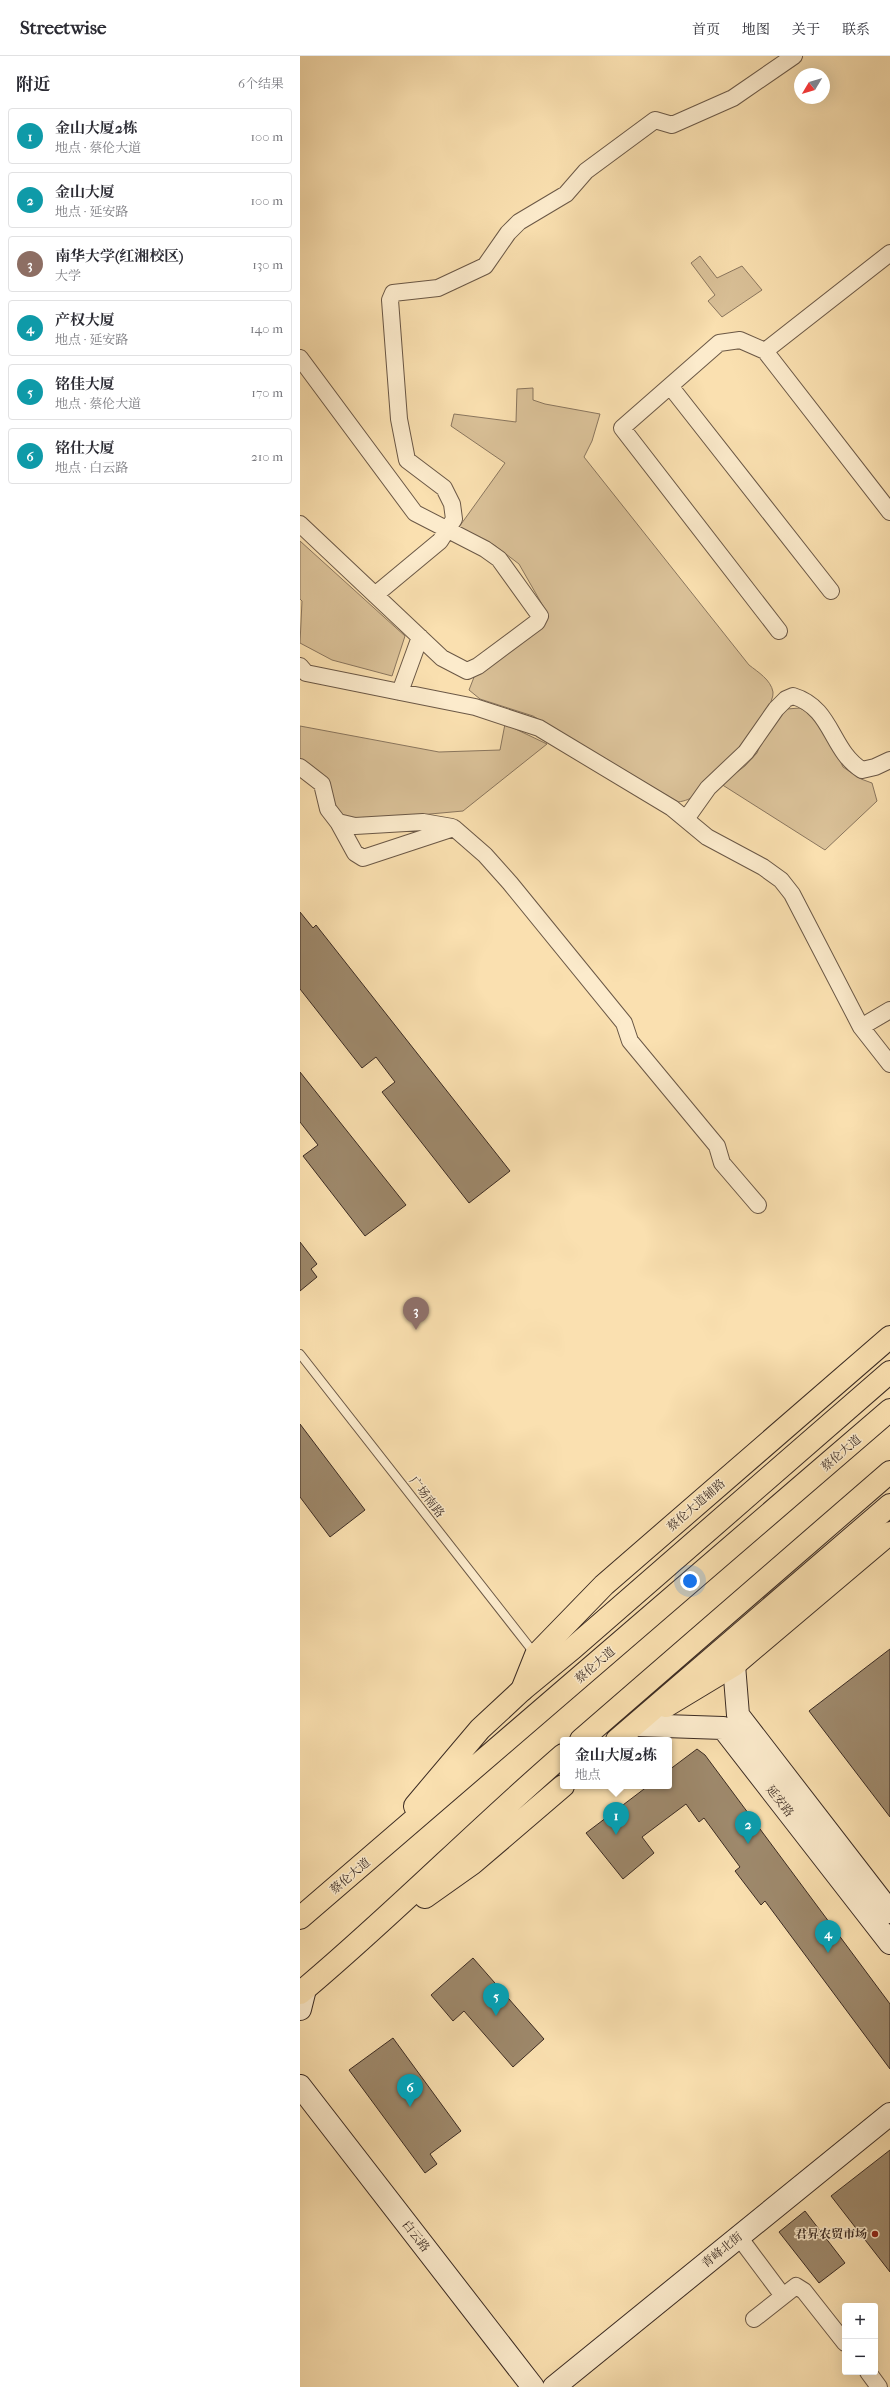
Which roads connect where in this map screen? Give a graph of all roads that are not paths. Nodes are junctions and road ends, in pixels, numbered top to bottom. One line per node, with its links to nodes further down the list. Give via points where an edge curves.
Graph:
1 (794, 56): 8 (street, via 733,98 672,125 655,120 586,171 566,194 519,222 485,266 438,288 393,293 390,300 399,419 407,460 444,488 452,504 454,519)
2 (890, 253): 3 (street)
3 (765, 351): 5 (street, via 740,340 719,343); 6 (street)
4 (300, 358): 8 (street, via 415,513)
5 (670, 386): 9 (street); 11 (street, via 622,428)
6 (890, 512)
7 (300, 524): 10 (street)
8 (448, 530): 10 (street, via 440,541); 12 (street, via 499,559 540,616 537,622 478,666 467,671 442,658)
9 (831, 591)
10 (375, 595): 12 (street)
11 (779, 631)
12 (420, 638): 14 (street)
13 (302, 671): 14 (street)
14 (400, 692): 17 (street, via 475,707 539,728)
15 (890, 760): 17 (street, via 862,770 851,763 818,711 807,700 793,696 776,709 746,752 708,788)
16 (300, 767): 18 (street, via 322,784 328,809)
17 (686, 819): 21 (street, via 707,836 781,880 792,894)
18 (338, 822): 19 (street, via 355,826 423,822); 19 (street, via 355,853 363,858)
19 (454, 828): 23 (street, via 510,883 624,1023 630,1041 717,1146 722,1163)
20 (890, 1010): 21 (street)
21 (861, 1027): 22 (street)
22 (890, 1064)
23 (758, 1205)
24 (890, 1337): 31 (main road, 蔡伦大道辅路, via 604,1585)
25 (300, 1354): 31 (lane, 广场南路)
26 (890, 1372): 33 (main road)
27 (890, 1410): 39 (main road, 蔡伦大道)
28 (890, 1472): 35 (main road)
29 (890, 1505): 34 (main road)
30 (890, 1533): 32 (main road)
31 (536, 1655): 33 (main road, 蔡伦大道辅路)
32 (734, 1665): 34 (main road); 40 (street, 延安路, via 738,1715)
33 (522, 1690): 39 (main road, via 480,1729)
34 (636, 1725): 36 (main road); 42 (street, 延安路, via 723,1728)
35 (584, 1737)
36 (622, 1737)
37 (560, 1758): 43 (main road, via 514,1797)
38 (560, 1789): 43 (main road, via 473,1863)
39 (370, 1858): 41 (main road, 蔡伦大道)
40 (890, 1912)
41 (300, 1918)
42 (890, 1943)
43 (354, 1948): 44 (main road)
44 (302, 1997)
45 (300, 2086): 54 (street, 白云路)
46 (300, 2104): 53 (street, 白云路)
47 (890, 2114): 48 (street, 青峰北街)
48 (739, 2237): 49 (street); 55 (street, 青峰北街)
49 (784, 2296): 50 (street); 51 (street, via 796,2286 804,2291)
50 (754, 2319)
51 (842, 2339)
52 (870, 2375): 56 (street)
53 (522, 2387)
54 (533, 2387)
55 (554, 2387)
56 (879, 2387)

